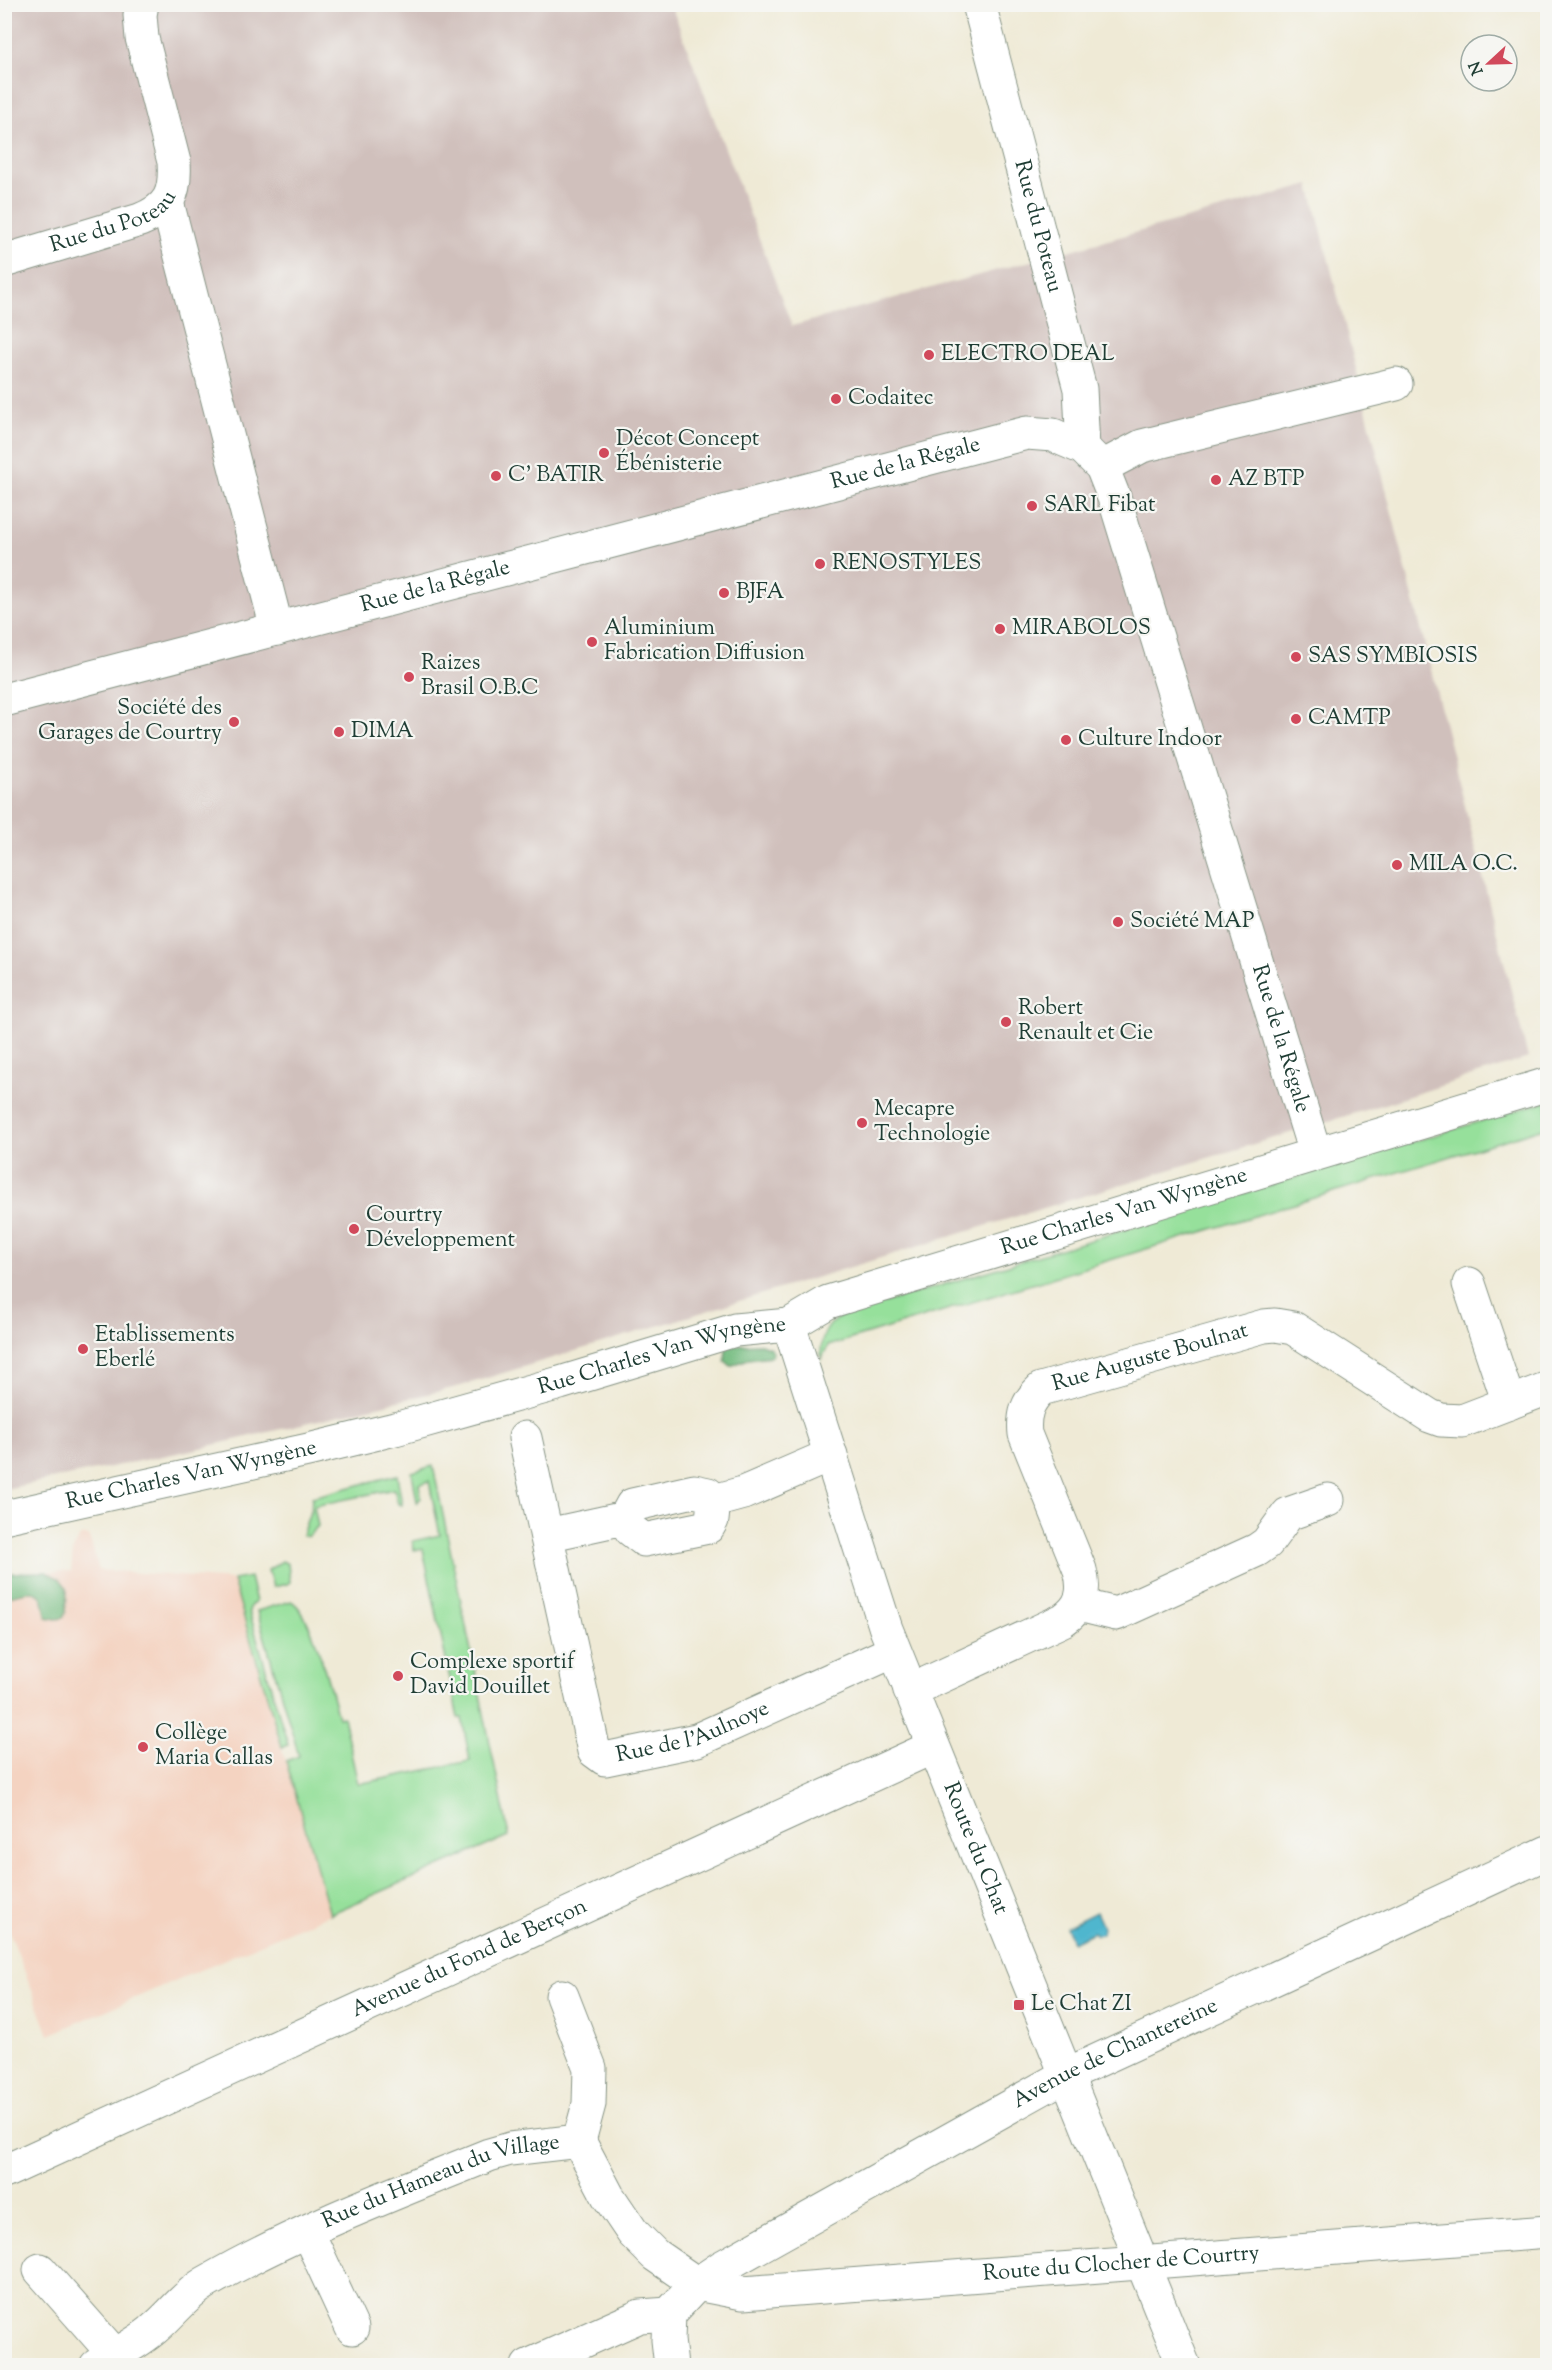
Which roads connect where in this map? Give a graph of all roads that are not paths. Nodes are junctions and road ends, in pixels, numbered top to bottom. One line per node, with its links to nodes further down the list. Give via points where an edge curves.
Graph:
1 (142, 4): 3 (street, Rue du Poteau, via 142,38 174,162 175,180)
2 (979, 4): 6 (street, Rue du Poteau, via 1080,389)
3 (167, 202): 4 (street, Rue du Poteau, via 159,211 140,220); 7 (street)
4 (4, 261)
5 (1396, 384): 6 (street)
6 (1092, 458): 7 (street, Rue de la Régale, via 1053,435 1016,436); 10 (street, Rue de la Régale, via 1115,500)
7 (277, 629): 8 (street, Rue de la Régale)
8 (4, 700)
9 (1548, 1084): 10 (street, Rue Charles Van Wyngène)
10 (1315, 1153): 12 (street, Rue Charles Van Wyngène, via 828,1302)
11 (1469, 1284): 14 (street)
12 (789, 1325): 16 (street, Route du Chat); 18 (street, Rue Charles Van Wyngène, via 735,1330 395,1429)
13 (1548, 1388): 14 (street, Rue Auguste Boulnat)
14 (1509, 1403): 20 (street, Rue Auguste Boulnat, via 1462,1421 1441,1420 1293,1328 1275,1325 1194,1344 1041,1389 1028,1405 1024,1434 1080,1570 1084,1591)
15 (525, 1438): 19 (street, Rue de l'Aulnoye)
16 (831, 1455): 19 (street, via 743,1493 714,1501 708,1494 694,1491 632,1505 625,1518); 21 (street, Route du Chat)
17 (1328, 1500): 20 (street, via 1288,1514 1267,1543 1257,1550 1116,1614)
18 (4, 1517)
19 (548, 1535): 21 (street, Rue de l'Aulnoye, via 594,1751 605,1759 697,1740)
20 (1079, 1605): 22 (street, via 1063,1620)
21 (894, 1651): 22 (street, Route du Chat)
22 (910, 1691): 23 (street, Route du Chat)
23 (933, 1747): 26 (street, Route du Chat); 28 (street, Avenue du Fond de Berçon)
24 (1548, 1852): 26 (street, Avenue de Chantereine)
25 (562, 1995): 27 (street, Rue du Hameau du Village, via 590,2068 589,2104)
26 (1066, 2075): 31 (street, Route du Chat); 33 (street, Avenue de Chantereine)
27 (579, 2141): 29 (street, Rue du Hameau du Village, via 489,2155); 33 (street, Rue du Hameau du Village, via 633,2233 655,2255)
28 (4, 2172)
29 (307, 2231): 35 (street, Rue du Hameau du Village); 36 (street, Rue du Hameau du Village, via 202,2285 155,2328)
30 (1548, 2232): 31 (street, Route du Clocher de Courtry)
31 (1143, 2263): 33 (street, Route du Clocher de Courtry, via 743,2293); 39 (street, Route du Chat)
32 (39, 2270): 36 (street, Rue du Hameau du Village)
33 (698, 2284): 34 (street, Avenue de Chantereine)
34 (669, 2314): 37 (street, via 640,2316); 38 (street)
35 (352, 2328)
36 (105, 2360)
37 (528, 2366)
38 (671, 2366)
39 (1184, 2366)

